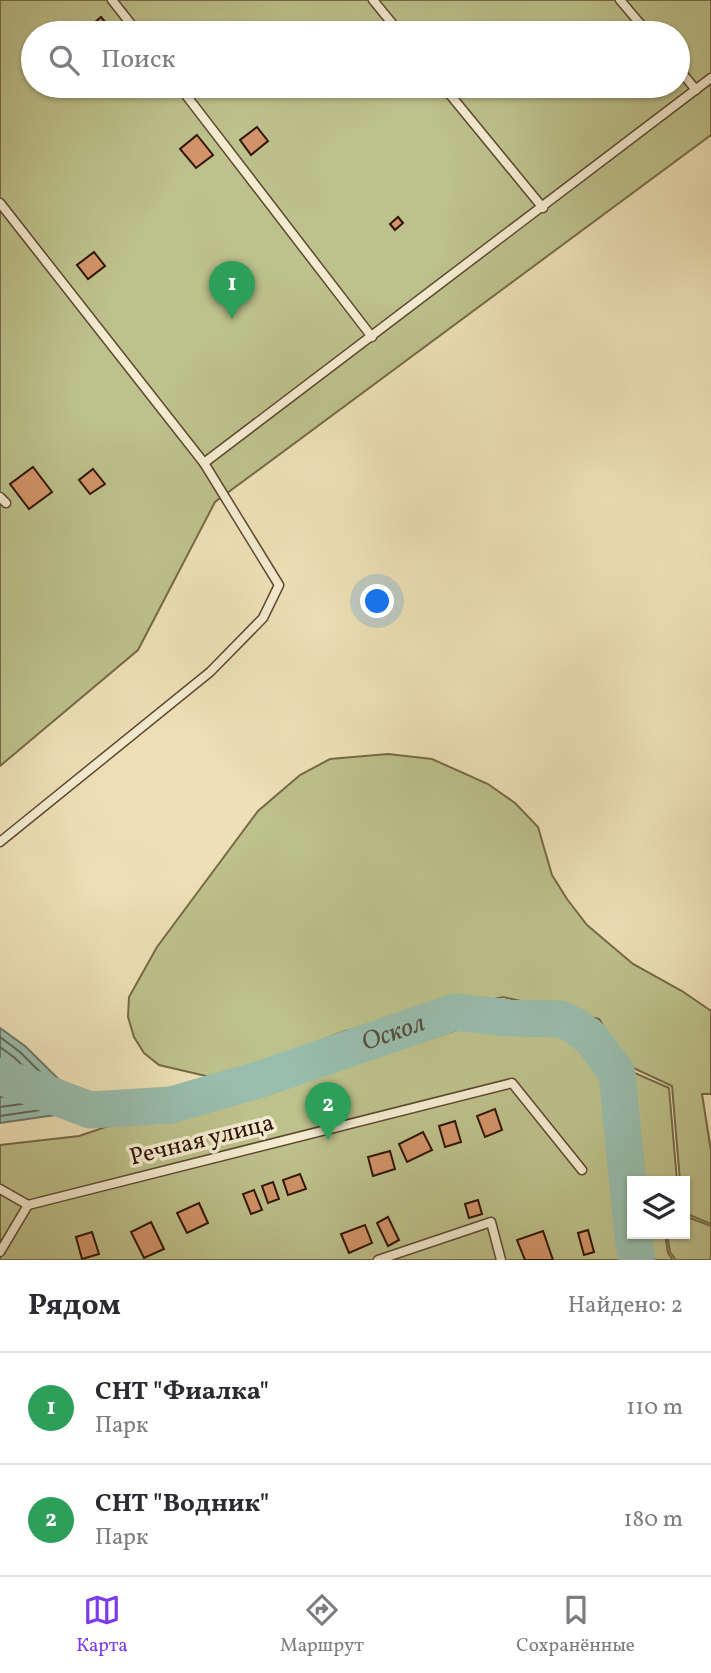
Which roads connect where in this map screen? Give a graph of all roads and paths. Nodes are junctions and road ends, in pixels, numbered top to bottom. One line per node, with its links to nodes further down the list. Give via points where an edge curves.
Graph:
1 (112, 0): 4 (lane)
2 (373, 0): 5 (lane)
3 (620, 0): 6 (lane)
4 (129, 21)
5 (390, 21)
6 (638, 21)
7 (711, 78): 9 (lane)
8 (690, 83): 9 (lane)
9 (696, 90): 10 (lane)
10 (690, 95)
11 (188, 98): 16 (lane)
12 (453, 98): 15 (lane)
13 (686, 98): 15 (lane)
14 (0, 203): 17 (lane)
15 (543, 208): 16 (lane)
16 (372, 337): 17 (lane)
17 (204, 463): 18 (lane, via 279,585 263,618 210,673)
18 (0, 842)
19 (582, 1170): 21 (lane, Речная улица, via 512,1083)
20 (0, 1189): 21 (lane)
21 (28, 1205): 22 (lane)
22 (0, 1252)
23 (378, 1260): 24 (lane, via 491,1222)
24 (501, 1260)

